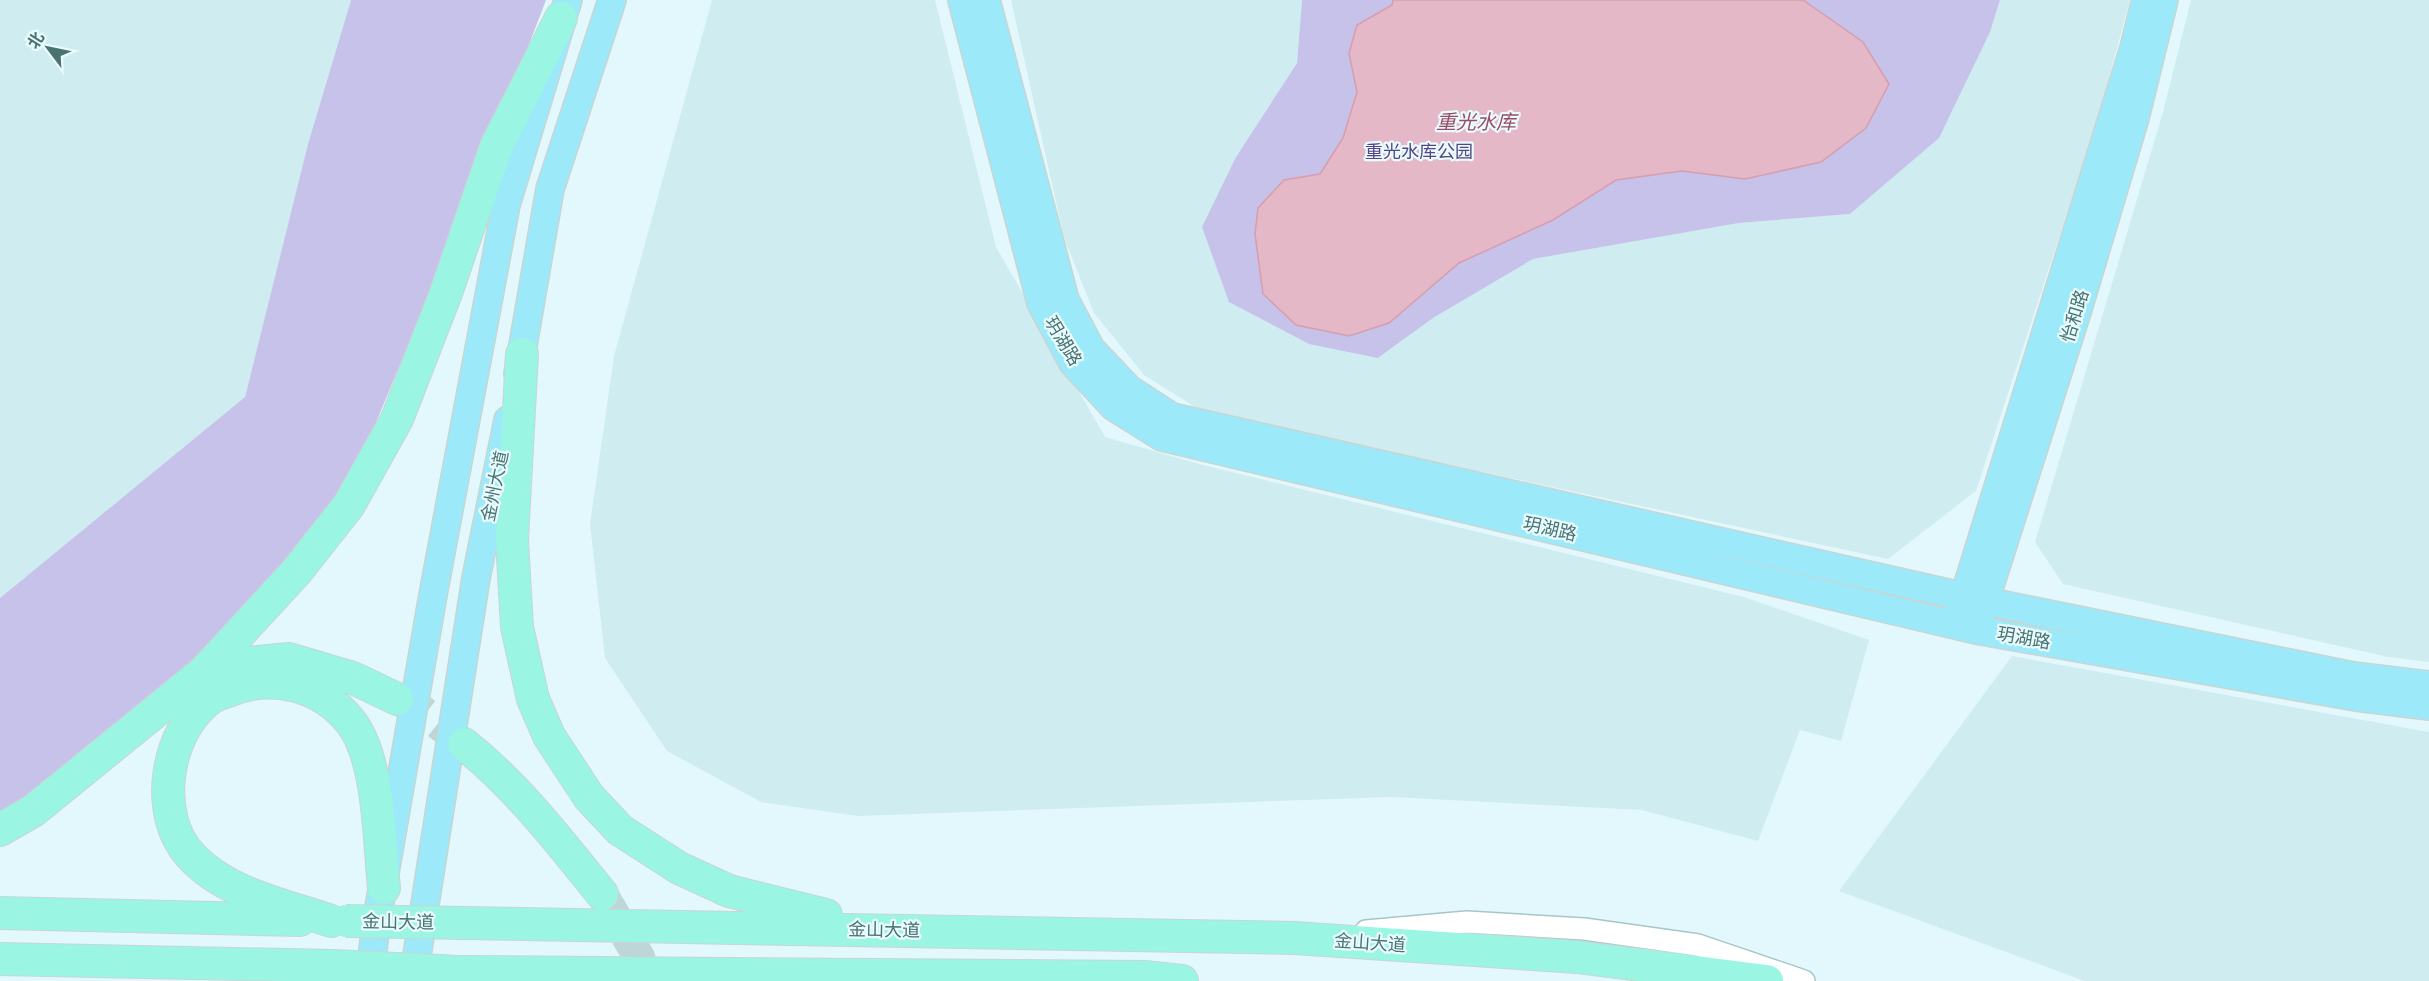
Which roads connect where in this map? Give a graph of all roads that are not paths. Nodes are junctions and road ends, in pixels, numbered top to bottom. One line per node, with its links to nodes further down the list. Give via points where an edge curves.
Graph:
1 (612, 0): 7 (main road, 金州大道, via 550,189)
2 (962, 0): 9 (main road, 玥湖路, via 1041,303 1073,363 1114,407 1162,437)
3 (986, 0): 8 (main road, 玥湖路, via 1065,300 1091,349 1129,389 1172,417)
4 (2145, 0): 8 (main road, 怡和路)
5 (2164, 0): 8 (main road, 怡和路, via 2135,118 2081,300)
6 (564, 9): 10 (highway, via 496,147 397,419 349,505 297,571); 16 (main road, via 506,205 431,606)
7 (522, 354): 20 (highway, via 512,540 517,627 533,699 549,736 589,797 620,830 679,868 729,891); 28 (main road, 金州大道, via 476,578)
8 (1975, 599): 9 (main road, 怡和路); 11 (main road, 玥湖路, via 2353,676)
9 (1966, 627): 13 (main road, 玥湖路, via 2355,697)
10 (204, 672): 12 (highway, via 232,664 289,659 353,678); 15 (highway, via 33,811)
11 (2429, 685)
12 (397, 699)
13 (2429, 706)
14 (464, 744): 17 (highway, via 492,766 536,812)
15 (0, 830)
16 (384, 888): 19 (highway, via 370,762 351,722 329,701 307,688 278,682 242,685 211,698 189,721 177,742 168,804 175,830 191,856 219,879 252,894); 27 (main road)
17 (602, 894)
18 (0, 914): 19 (highway, 金山大道)
19 (338, 921): 20 (highway, 金山大道, bridge)
20 (894, 930): 21 (highway, 金山大道)
21 (1294, 938): 30 (highway, 金山大道, via 1577,957); 31 (lane, via 1467,922 1584,929 1698,945)
22 (0, 959): 23 (highway)
23 (323, 966): 24 (highway, bridge); 26 (highway)
24 (484, 975): 25 (highway)
25 (1137, 979): 29 (highway)
26 (230, 981)
27 (369, 981)
28 (413, 981)
29 (1182, 981)
30 (1767, 981)
31 (1804, 981)

